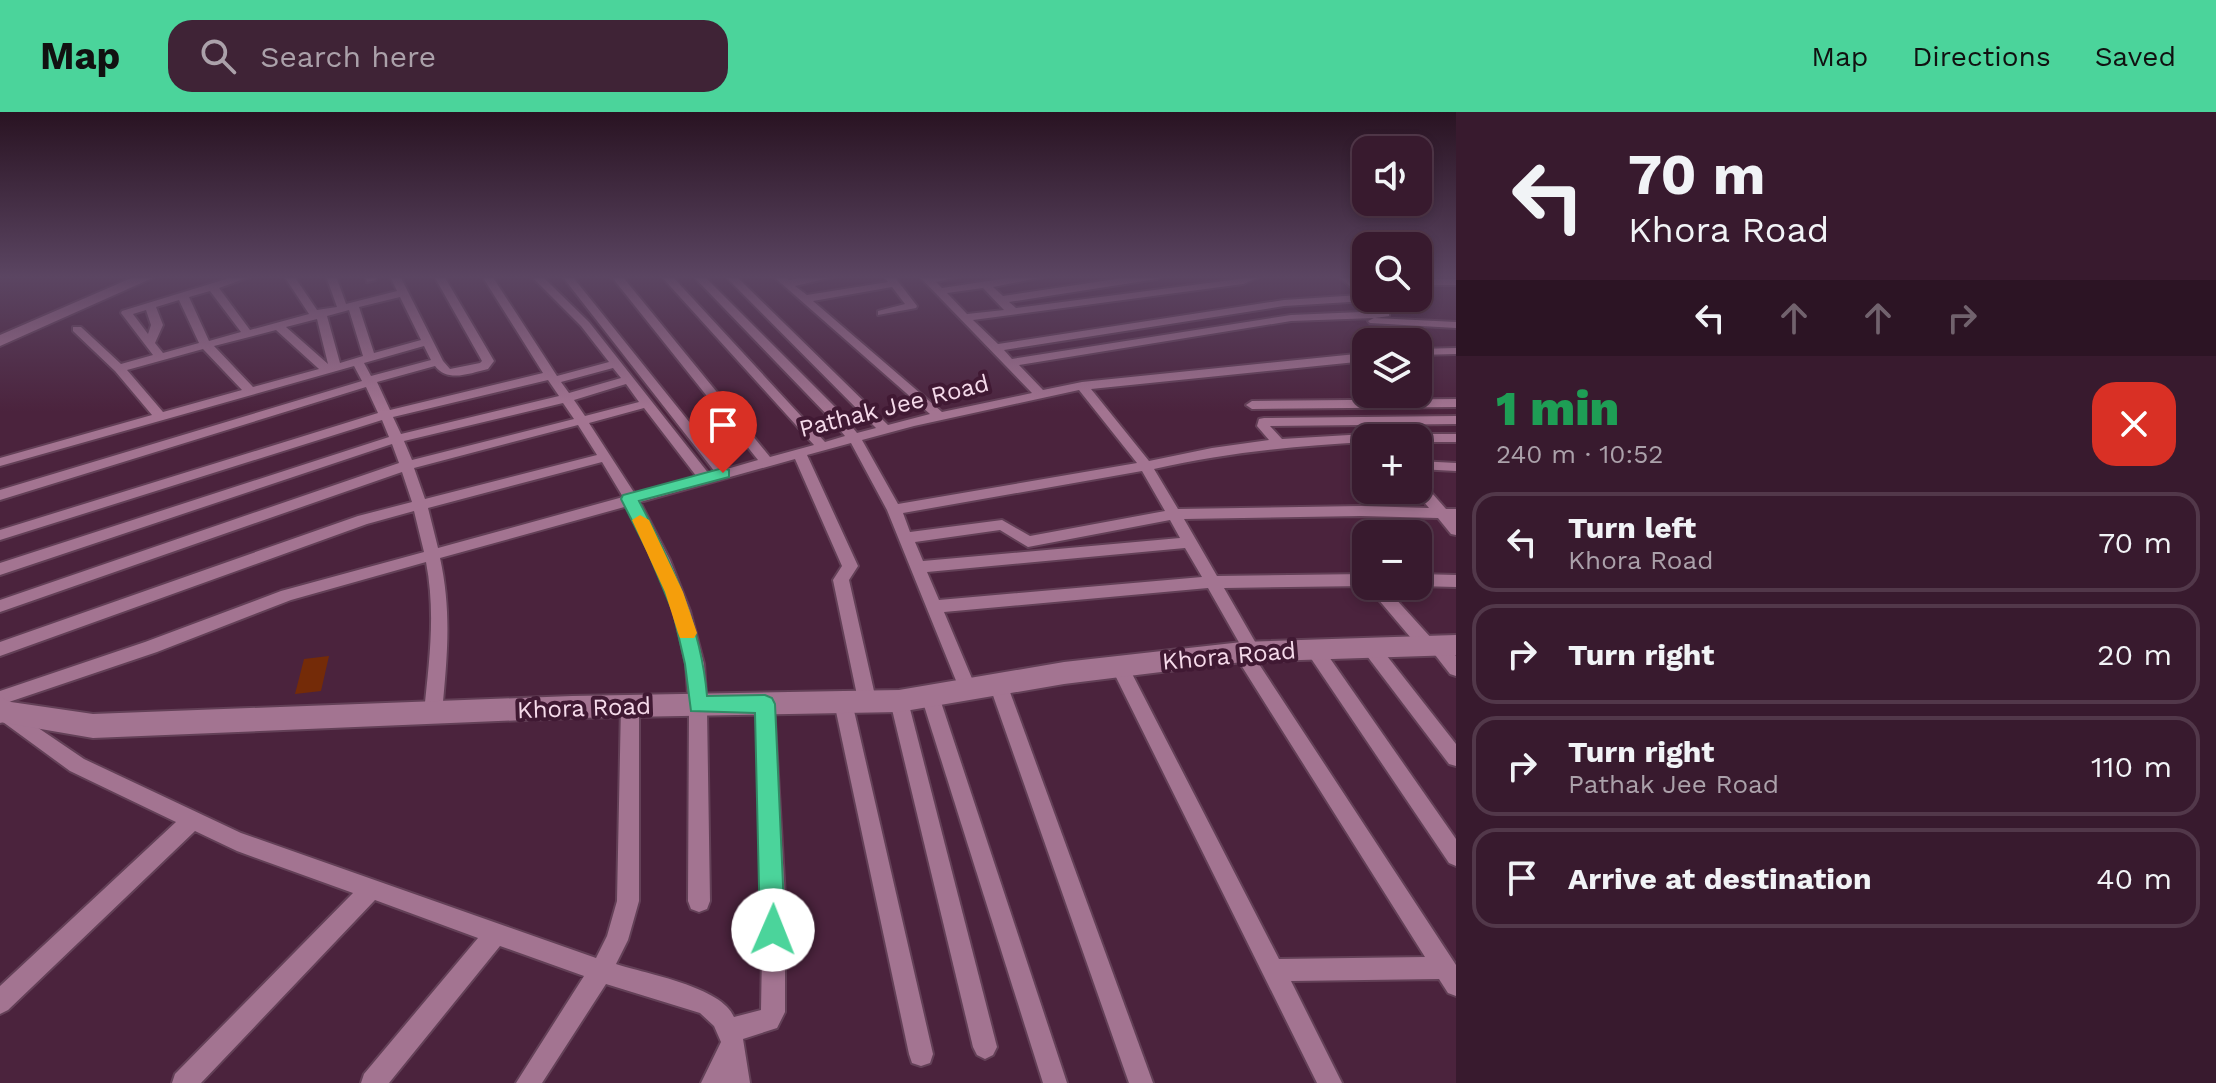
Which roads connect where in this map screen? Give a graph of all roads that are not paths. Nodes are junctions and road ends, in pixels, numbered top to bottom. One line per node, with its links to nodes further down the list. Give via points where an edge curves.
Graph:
1 (45, 321): 27 (street)
2 (130, 321): 29 (street)
3 (156, 321): 29 (street)
4 (195, 321): 30 (street)
5 (238, 321): 26 (street)
6 (290, 321): 23 (street)
7 (320, 321): 41 (street)
8 (352, 321): 36 (street)
9 (416, 321): 28 (street)
10 (465, 321): 37 (street, via 488,361 450,373)
11 (517, 321): 42 (street)
12 (582, 321): 39 (street)
13 (603, 321): 73 (street)
14 (653, 321): 67 (street)
15 (708, 321): 64 (street)
16 (742, 321): 58 (street)
17 (776, 321): 57 (street)
18 (830, 321): 53 (street)
19 (971, 321): 31 (street)
20 (1167, 321): 31 (street)
21 (1270, 321): 38 (street)
22 (1421, 321): 24 (street)
23 (277, 325): 26 (street); 41 (street)
24 (1456, 325)
25 (77, 329): 40 (street)
26 (247, 333): 30 (street)
27 (0, 341)
28 (427, 342): 36 (street); 37 (street)
29 (149, 344): 34 (street)
30 (205, 344): 34 (street); 46 (street)
31 (997, 348): 38 (street)
32 (1456, 351): 33 (street)
33 (1432, 352)
34 (160, 357): 40 (street)
35 (1352, 358): 45 (street, Pathak Jee Road)
36 (363, 359): 41 (street); 44 (street)
37 (438, 362): 44 (street)
38 (1011, 363): 47 (street)
39 (615, 364): 42 (street); 43 (street)
40 (119, 368): 54 (street)
41 (331, 369): 46 (street)
42 (554, 378): 48 (street); 52 (street)
43 (627, 380): 48 (street); 50 (street)
44 (370, 381): 52 (street); 75 (street)
45 (1082, 386): 47 (street, Pathak Jee Road); 70 (street)
46 (251, 392): 54 (street)
47 (1041, 395): 53 (street, Pathak Jee Road)
48 (567, 398): 56 (street); 61 (street)
49 (1456, 403): 51 (street)
50 (646, 404): 56 (street); 74 (street)
51 (1252, 405)
52 (385, 415): 61 (street); 83 (street)
53 (939, 416): 57 (street, Pathak Jee Road)
54 (160, 417): 68 (street)
55 (1456, 420): 63 (street, via 1264,422)
56 (582, 422): 66 (street); 69 (street)
57 (885, 429): 58 (street, Pathak Jee Road)
58 (854, 438): 64 (street, Pathak Jee Road); 79 (street)
59 (1432, 438): 60 (street)
60 (1456, 438)
61 (395, 439): 69 (street); 88 (street)
62 (1352, 439): 63 (street)
63 (1279, 443): 70 (street)
64 (822, 446): 65 (street, Pathak Jee Road)
65 (799, 452): 67 (street, Pathak Jee Road); 106 (street, via 850,566 841,580)
66 (604, 457): 76 (street); 78 (street)
67 (766, 461): 73 (street, Pathak Jee Road)
68 (0, 462)
69 (405, 466): 78 (street); 94 (street)
70 (1146, 466): 79 (street); 80 (street)
71 (1432, 466): 72 (street)
72 (1456, 467)
73 (723, 473): 74 (street, Pathak Jee Road)
74 (705, 478): 76 (street, Pathak Jee Road)
75 (0, 495)
76 (629, 499): 86 (street, Pathak Jee Road); 109 (street, via 682,612)
77 (1432, 499): 81 (street)
78 (418, 505): 86 (street); 98 (street)
79 (894, 510): 84 (street)
80 (1175, 514): 81 (street); 84 (street, via 1028,542 1002,525); 85 (street)
81 (1449, 514): 82 (street)
82 (1456, 530)
83 (0, 535)
84 (904, 538): 87 (street)
85 (1190, 542): 87 (street); 92 (street)
86 (434, 553): 111 (street, Pathak Jee Road, via 287,595); 112 (street, via 441,639)
87 (917, 567): 95 (street)
88 (0, 569)
89 (1352, 580): 92 (street)
90 (1432, 580): 91 (street)
91 (1456, 581)
92 (1213, 582): 95 (street); 100 (street)
93 (1390, 600): 96 (street)
94 (0, 606)
95 (933, 607): 104 (street)
96 (1440, 645): 97 (street, Khora Road); 102 (street)
97 (1370, 647): 99 (street, Khora Road); 113 (street)
98 (0, 649)
99 (1314, 649): 100 (street, Khora Road); 115 (street)
100 (1248, 652): 101 (street, Khora Road); 121 (street)
101 (1120, 667): 103 (street, Khora Road); 119 (street)
102 (1456, 669)
103 (998, 684): 104 (street, Khora Road); 132 (street)
104 (967, 688): 105 (street, Khora Road)
105 (930, 696): 107 (street, Khora Road); 131 (street)
106 (855, 701): 107 (street, Khora Road); 108 (street, Khora Road); 125 (street)
107 (899, 701): 124 (street)
108 (765, 704): 109 (street, Khora Road); 123 (street, via 773,1012 769,1020)
109 (698, 705): 110 (street, Khora Road); 117 (street)
110 (630, 706): 112 (street, Khora Road); 120 (street, via 628,901)
111 (1, 708): 112 (street, Khora Road, via 93,726); 114 (street, via 77,765)
112 (433, 713)
113 (1456, 758)
114 (192, 820): 116 (street); 122 (street)
115 (1456, 856)
116 (371, 889): 118 (street); 126 (street)
117 (699, 901)
118 (496, 934): 120 (street); 127 (street)
119 (1274, 970): 121 (street); 133 (street)
120 (601, 971): 123 (street, via 707,1004 723,1018); 128 (street)
121 (1451, 976)
122 (0, 1002)
123 (730, 1037): 129 (street); 130 (street)
124 (985, 1047)
125 (921, 1054)
126 (184, 1083)
127 (373, 1083)
128 (528, 1083)
129 (713, 1083)
130 (738, 1083)
131 (1055, 1083)
132 (1141, 1083)
133 (1330, 1083)

